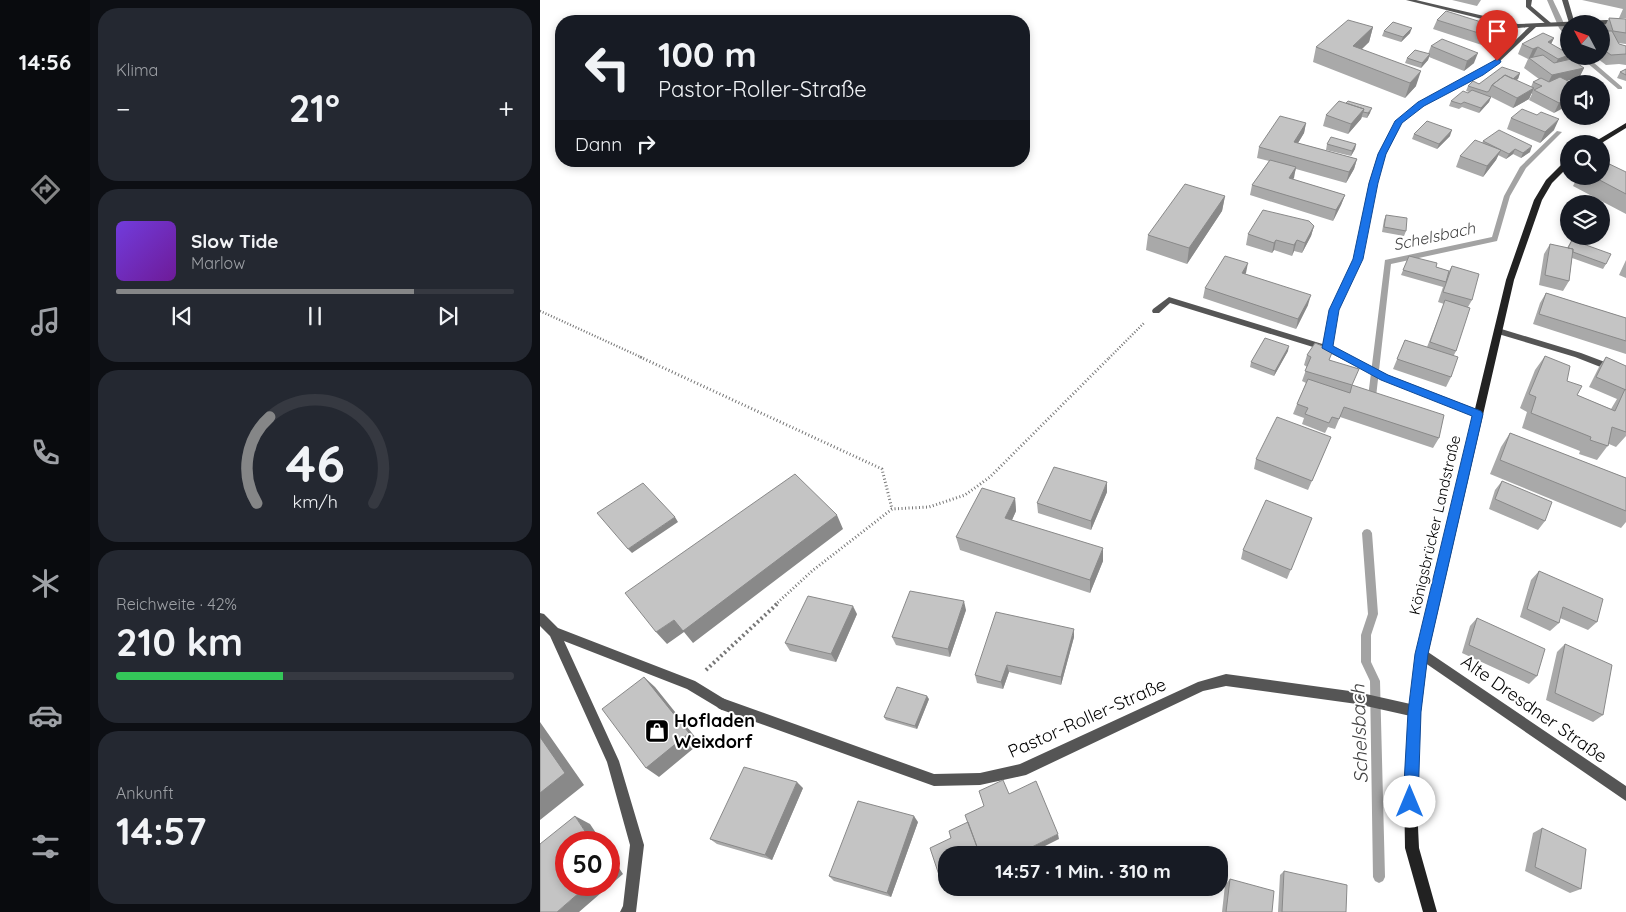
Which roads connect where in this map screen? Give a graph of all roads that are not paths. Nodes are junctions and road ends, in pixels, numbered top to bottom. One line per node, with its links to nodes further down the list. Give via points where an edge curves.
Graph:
1 (1409, 0): 9 (street, via 1496,22)
2 (1529, 0): 7 (street, via 1528,6 1534,14)
3 (1565, 0): 4 (street)
4 (1567, 15)
5 (1610, 23): 6 (street)
6 (1626, 23)
7 (1552, 24): 8 (street); 9 (street)
8 (1560, 24)
9 (1534, 26): 15 (street, via 1480,74 1421,104 1399,121 1382,154 1358,259 1334,310)
10 (1626, 125): 11 (main road)
11 (1609, 135)
12 (1560, 171): 14 (main road, Königsbrücker Landstraße, via 1538,200 1510,280)
13 (1156, 311): 15 (street, via 1169,300)
14 (1498, 331): 16 (street, via 1578,355); 17 (main road, Königsbrücker Landstraße)
15 (1327, 348): 17 (street, via 1367,370)
16 (1626, 374)
17 (1478, 414): 20 (main road, Königsbrücker Landstraße)
18 (540, 618): 19 (street)
19 (554, 632): 21 (street, Pastor-Roller-Straße, via 691,685 722,704 934,780 980,779 1021,770 1202,686 1226,680 1369,701); 23 (street, via 613,761 637,845 630,909)
20 (1422, 654): 21 (main road, Königsbrücker Landstraße); 22 (street, Alte Dresdner Straße)
21 (1414, 712): 24 (main road, Königsbrücker Landstraße, via 1410,786 1412,848)
22 (1626, 794)
23 (627, 912)
24 (1430, 912)

